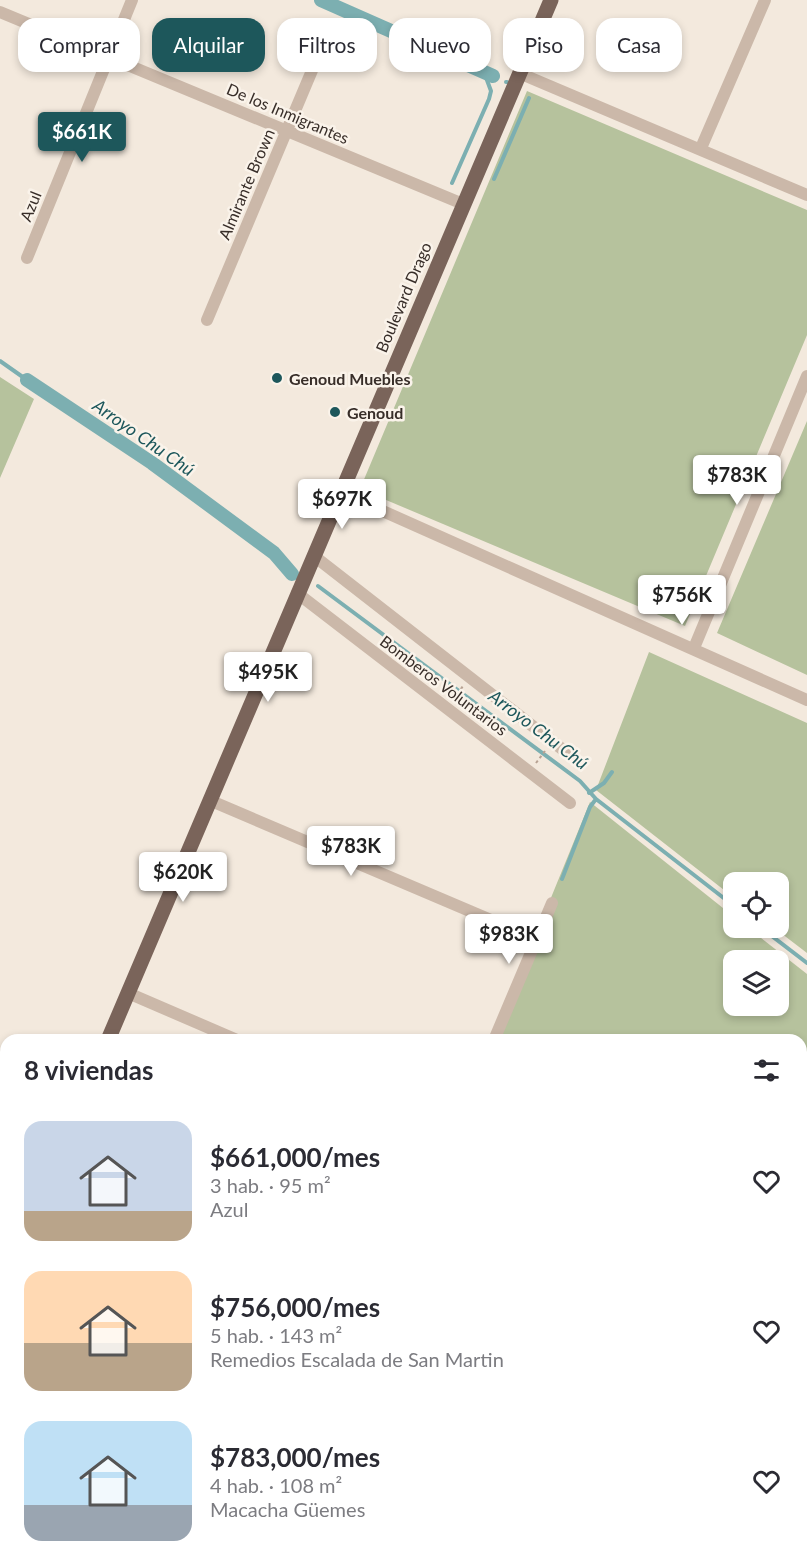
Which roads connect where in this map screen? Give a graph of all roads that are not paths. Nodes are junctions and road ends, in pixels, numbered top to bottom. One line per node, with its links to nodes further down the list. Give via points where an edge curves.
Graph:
1 (132, 0): 5 (street, Azul)
2 (551, 0): 10 (main road, Boulevard Drago)
3 (765, 0): 12 (street)
4 (0, 12): 6 (street, De los Inmigrantes)
5 (124, 18)
6 (18, 20)
7 (140, 70): 11 (street, De los Inmigrantes)
8 (102, 72): 15 (street, Azul)
9 (311, 72): 11 (street, Almirante Brown)
10 (519, 73): 12 (street); 14 (main road, Boulevard Drago)
11 (287, 130): 14 (street, De los Inmigrantes); 16 (street, Almirante Brown)
12 (701, 148): 13 (street)
13 (807, 195)
14 (462, 204): 18 (main road, Boulevard Drago)
15 (27, 258)
16 (207, 320)
17 (807, 376): 21 (street)
18 (340, 492): 19 (main road, Boulevard Drago); 21 (street)
19 (311, 561): 20 (main road, Boulevard Drago); 23 (street, Bomberos Voluntarios)
20 (298, 591): 24 (main road, Boulevard Drago); 25 (street, Bomberos Voluntarios)
21 (694, 648): 22 (street)
22 (807, 700)
23 (580, 763)
24 (209, 800): 27 (street); 28 (main road, Boulevard Drago)
25 (570, 803)
26 (552, 903): 31 (street)
27 (505, 926)
28 (128, 993): 29 (main road, Boulevard Drago); 30 (street)
29 (111, 1034)
30 (223, 1034)
31 (497, 1034)

